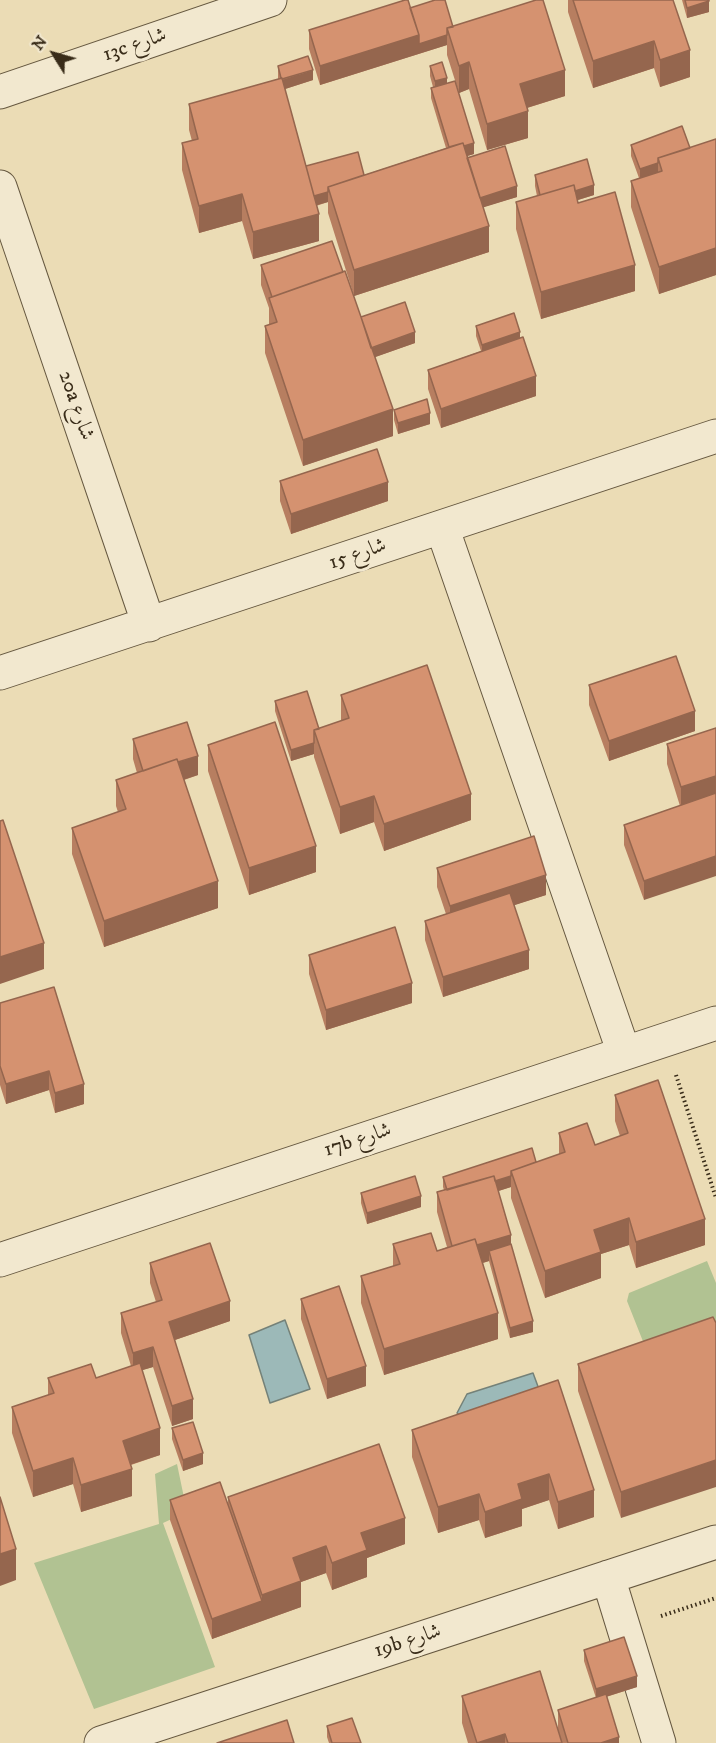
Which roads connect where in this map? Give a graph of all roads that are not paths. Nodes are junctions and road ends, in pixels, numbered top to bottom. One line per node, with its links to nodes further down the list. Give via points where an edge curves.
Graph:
1 (270, 0): 2 (street, 13c شارع)
2 (0, 92)
3 (0, 187): 6 (street, 20a شارع)
4 (716, 436): 5 (street, شارع 15)
5 (442, 527): 6 (street, شارع 15); 9 (street)
6 (149, 625): 7 (street, شارع 15)
7 (0, 672)
8 (716, 1023): 9 (street, 17b شارع)
9 (624, 1053): 10 (street, 17b شارع)
10 (0, 1260)
11 (716, 1542): 12 (street, 19b شارع)
12 (608, 1577): 13 (street, 19b شارع); 14 (street)
13 (101, 1743)
14 (659, 1743)

